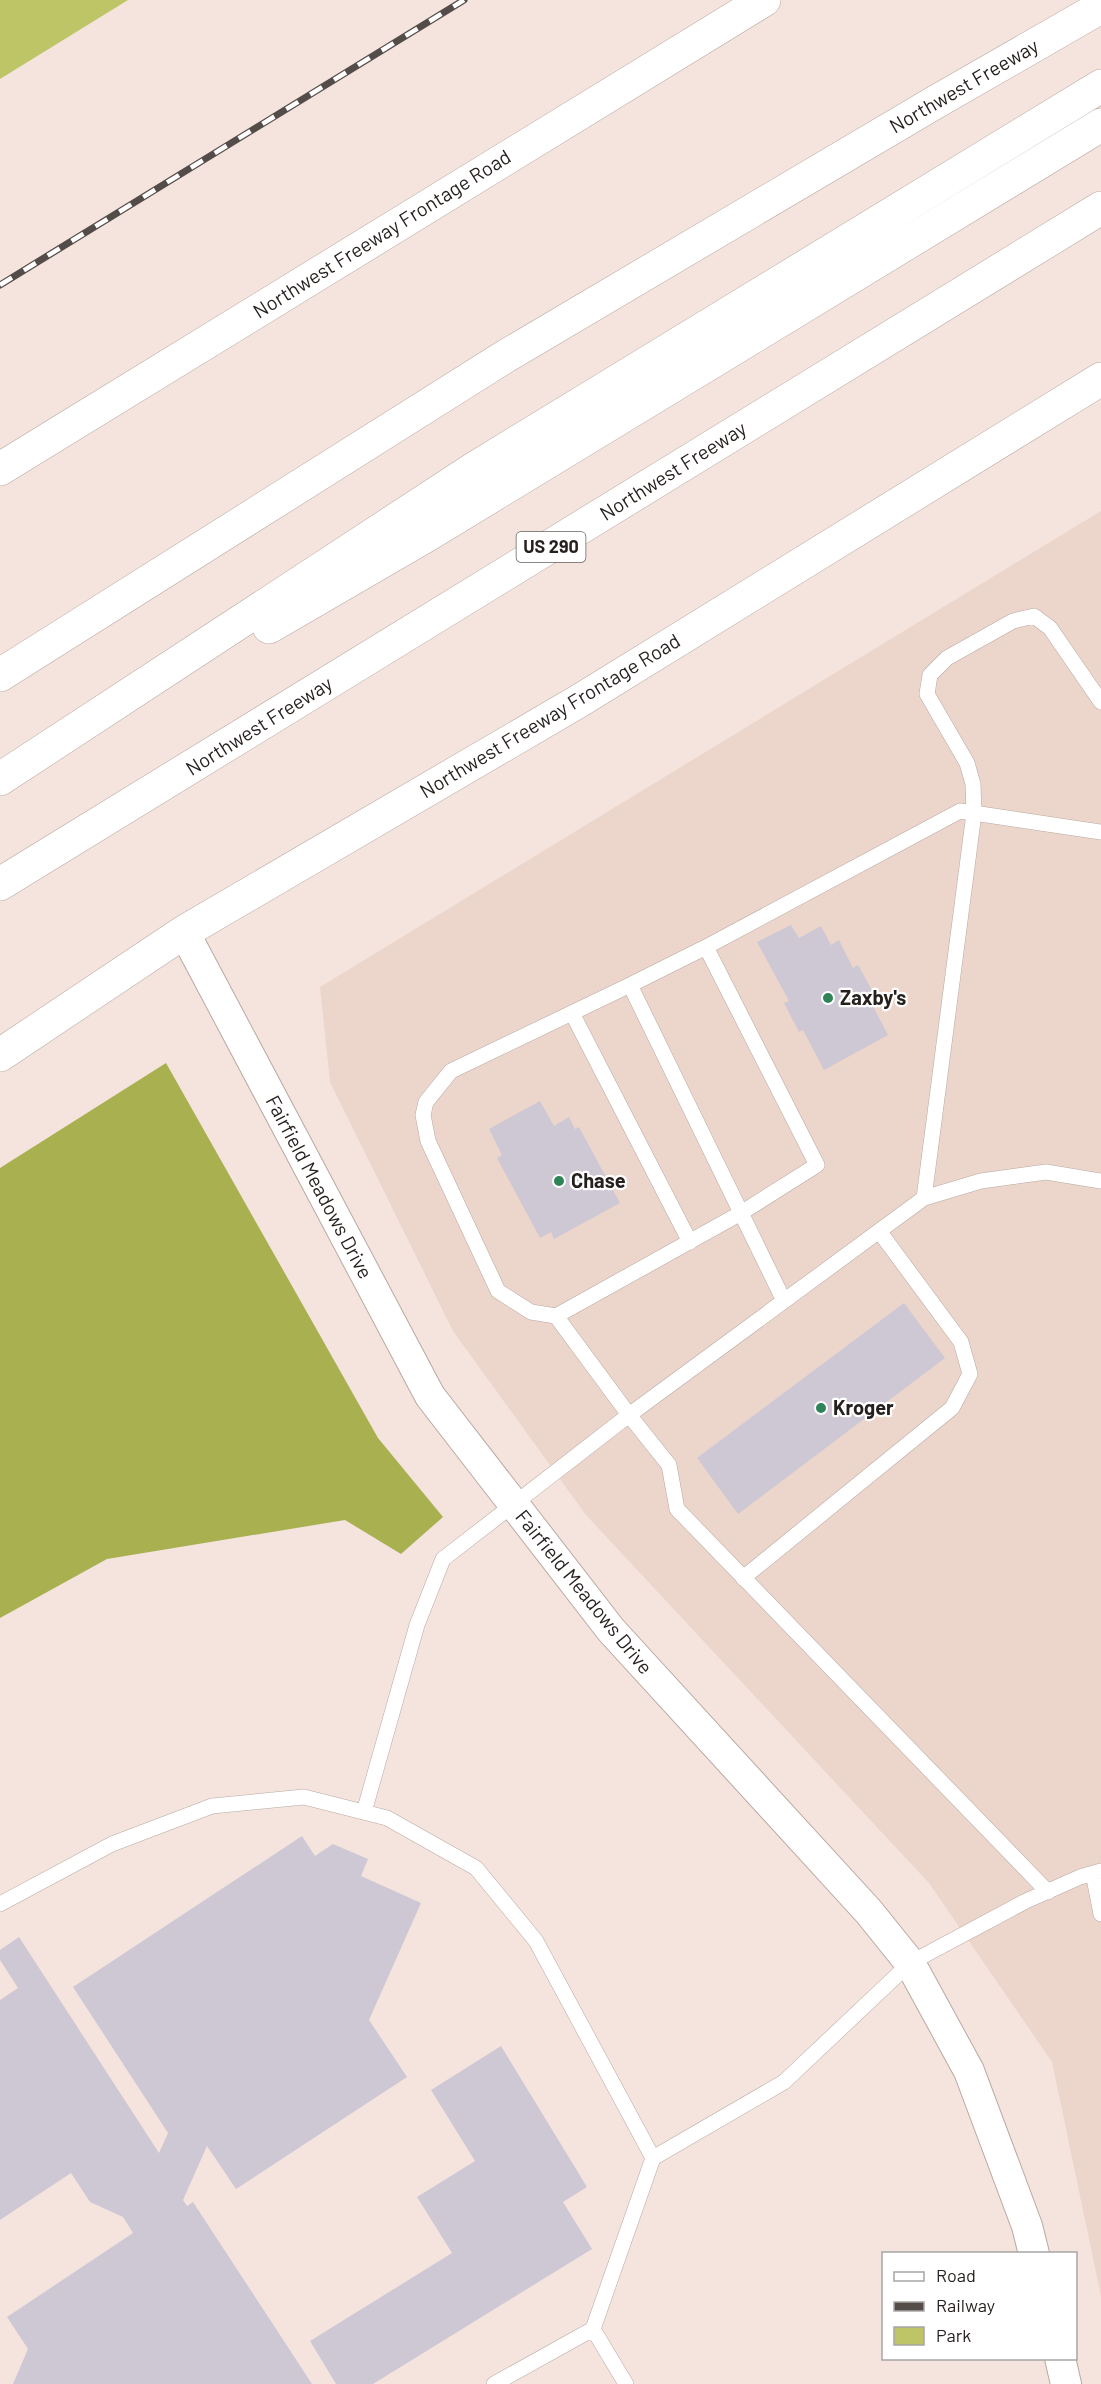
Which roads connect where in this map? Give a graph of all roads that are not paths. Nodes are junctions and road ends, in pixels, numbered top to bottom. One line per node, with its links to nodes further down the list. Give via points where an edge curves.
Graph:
1 (764, 0): 7 (main road, Northwest Freeway Frontage Road)
2 (1101, 7): 8 (main road, Northwest Freeway, via 516,350)
3 (1101, 86): 10 (main road, via 475,468)
4 (1101, 125): 10 (main road, via 429,534)
5 (1101, 208): 13 (main road, Northwest Freeway / US 290)
6 (1101, 378): 14 (main road, Northwest Freeway Frontage Road, via 579,701)
7 (0, 469)
8 (0, 675)
9 (1101, 702): 11 (lane, via 1050,628 1034,616 1012,621 947,658 930,675 927,694 967,763 973,784)
10 (0, 781)
11 (974, 813): 12 (lane); 15 (lane, via 960,811); 20 (lane)
12 (1101, 831)
13 (0, 884)
14 (184, 932): 18 (main road, Northwest Freeway Frontage Road); 27 (street, Fairfield Meadows Drive, via 430,1396)
15 (706, 947): 16 (lane); 21 (lane, via 817,1164)
16 (630, 985): 17 (lane); 21 (lane)
17 (572, 1013): 23 (lane); 25 (lane, via 451,1071 426,1102 423,1115 428,1141 498,1291 531,1312)
18 (0, 1055)
19 (1101, 1181): 20 (lane, via 1046,1173 981,1181)
20 (924, 1198): 22 (lane)
21 (741, 1213): 23 (lane); 24 (lane)
22 (879, 1231): 24 (lane); 28 (lane, via 961,1342 970,1374 952,1408)
23 (690, 1242): 25 (lane)
24 (784, 1301): 26 (lane)
25 (556, 1316): 26 (lane)
26 (629, 1415): 27 (lane); 28 (lane, via 669,1464 677,1509)
27 (514, 1505): 29 (lane, via 444,1559 417,1625); 34 (street, Fairfield Meadows Drive, via 611,1630 869,1912)
28 (743, 1578): 31 (lane)
29 (364, 1812): 32 (lane, via 303,1797 212,1806 112,1844); 35 (lane, via 387,1818 476,1868 536,1941)
30 (1097, 1872): 31 (lane); 33 (lane)
31 (1048, 1892): 34 (lane)
32 (0, 1904)
33 (1101, 1914)
34 (910, 1964): 35 (lane, via 784,2082); 36 (street, Fairfield Meadows Drive, via 969,2071)
35 (653, 2158): 37 (lane)
36 (1034, 2252)
37 (593, 2329): 39 (lane); 40 (lane)
38 (1060, 2360): 41 (street)
39 (494, 2384)
40 (626, 2384)
41 (1066, 2384)

